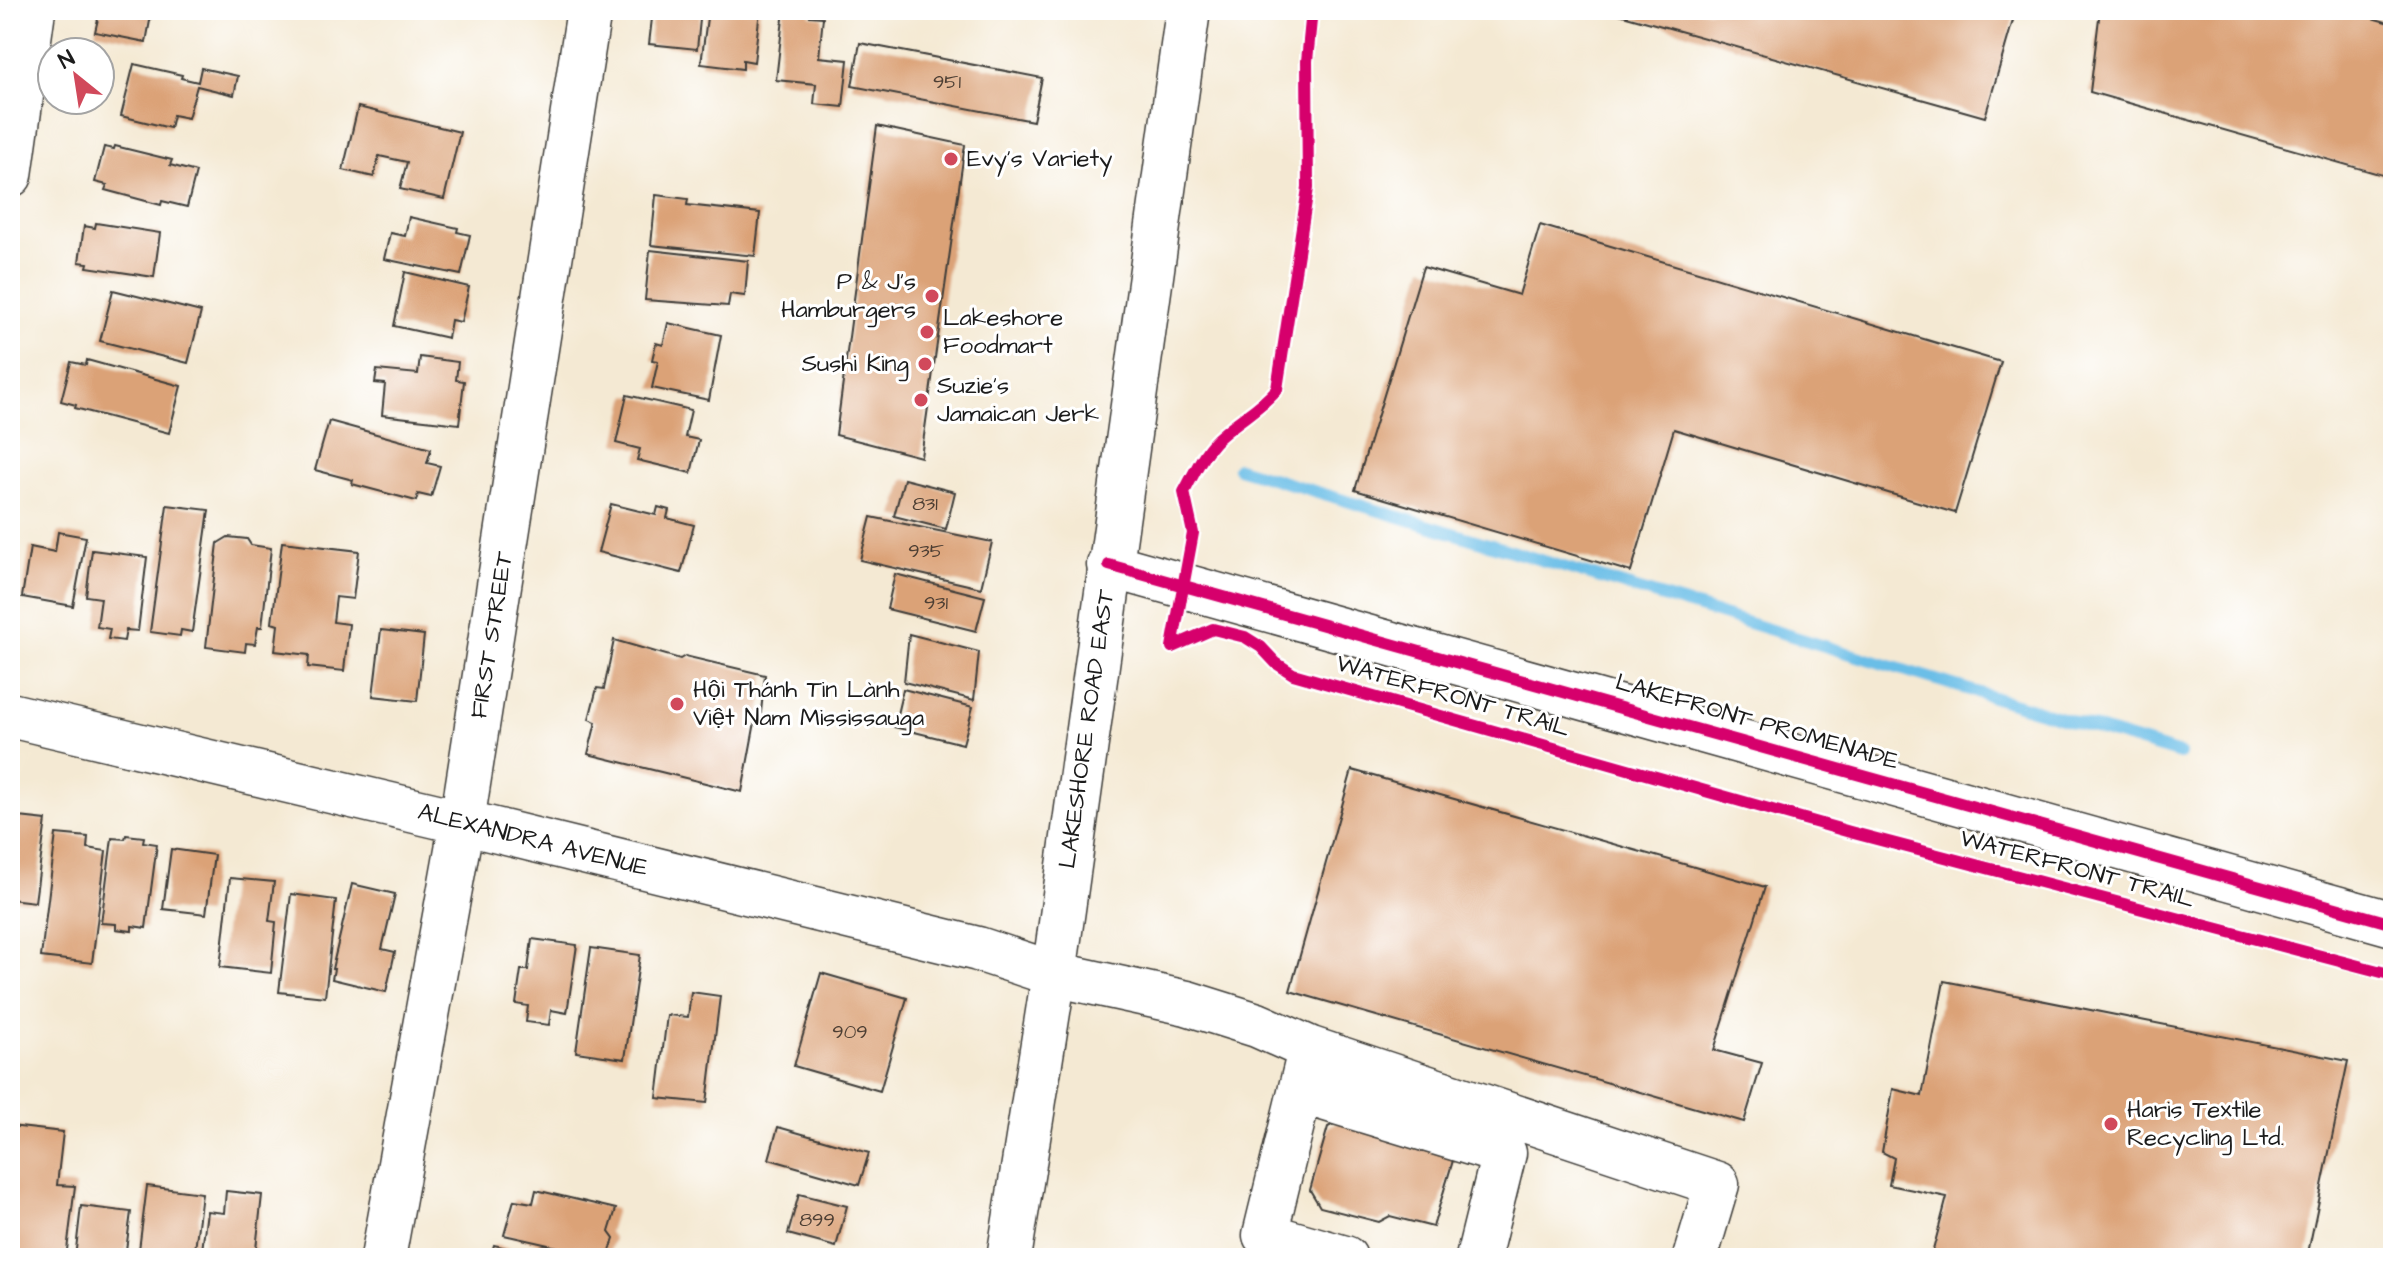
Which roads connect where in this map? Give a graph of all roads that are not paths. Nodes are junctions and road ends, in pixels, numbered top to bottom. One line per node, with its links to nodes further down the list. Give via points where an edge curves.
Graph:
1 (33, 10): 4 (street)
2 (589, 10): 7 (street, FIRST STREET)
3 (1188, 10): 5 (street, LAKESHORE ROAD EAST)
4 (10, 175)
5 (1109, 565): 8 (street, LAKEFRONT PROMENADE); 9 (street, LAKESHORE ROAD EAST)
6 (10, 715): 7 (street, ALEXANDRA AVENUE)
7 (462, 822): 9 (street, ALEXANDRA AVENUE, via 978,949); 12 (street, FIRST STREET)
8 (2393, 924)
9 (1054, 974): 10 (street, ALEXANDRA AVENUE, via 1187,1003); 13 (street, LAKESHORE ROAD EAST)
10 (1311, 1049): 11 (street); 16 (street, ALEXANDRA AVENUE, via 1717,1184)
11 (1300, 1091): 14 (street, via 1265,1235); 15 (street, via 1504,1153)
12 (383, 1258)
13 (1009, 1258)
14 (1345, 1258)
15 (1478, 1258)
16 (1695, 1258)

